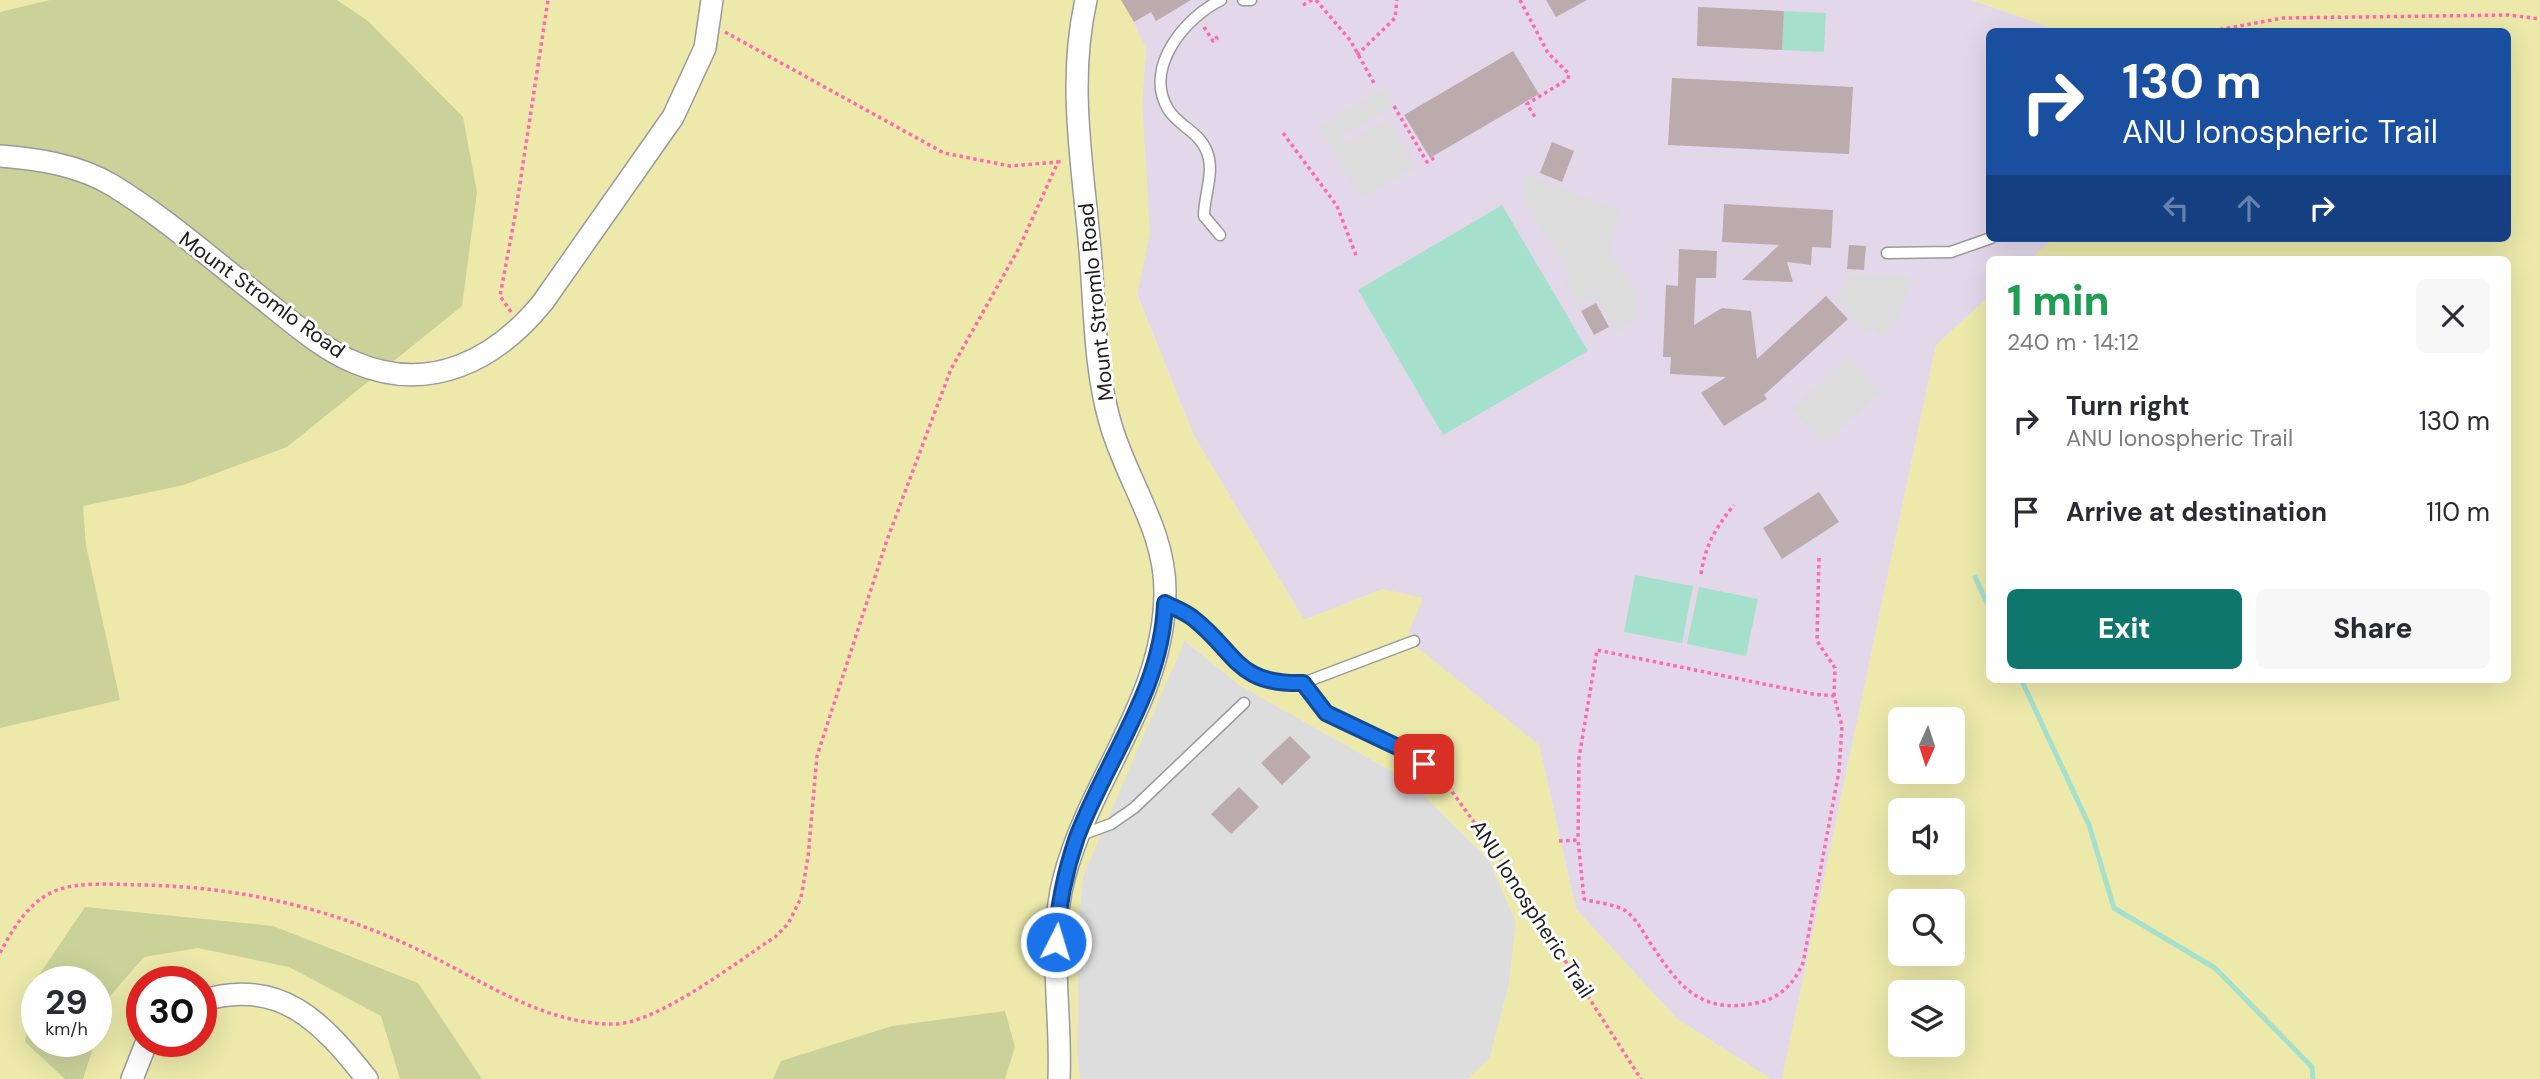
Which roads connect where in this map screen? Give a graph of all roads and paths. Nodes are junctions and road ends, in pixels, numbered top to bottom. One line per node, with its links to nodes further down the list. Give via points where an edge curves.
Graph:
1 (548, 0): 29 (path, via 500,296)
2 (712, 0): 12 (street, Mount Stromlo Road)
3 (1086, 0): 23 (street, Mount Stromlo Road, via 1075,102)
4 (1221, 0): 25 (lane, via 1208,6 1173,42 1161,86 1168,110 1207,151 1204,216)
5 (1243, 0): 6 (lane)
6 (1251, 0)
7 (1314, 0): 10 (path); 16 (path, via 1350,40)
8 (1397, 0): 16 (path, via 1395,18)
9 (1520, 0): 19 (path, via 1548,54 1569,74 1556,88 1527,104)
10 (1303, 5)
11 (2540, 19): 14 (path, via 2509,15 2283,18)
12 (709, 24): 24 (path, via 944,153 1010,166); 29 (street, Mount Stromlo Road, via 705,48 673,117)
13 (1204, 26): 15 (path, via 1213,41)
14 (2228, 28)
15 (1216, 36)
16 (1357, 55): 17 (path)
17 (1374, 83)
18 (1394, 106): 22 (path, via 1417,150 1427,162)
19 (1535, 117)
20 (1283, 132): 28 (path, via 1337,206)
21 (0, 156): 29 (street, Mount Stromlo Road, via 75,168 110,184 319,343 372,369 411,374 463,366 493,351)
22 (1434, 158)
23 (1080, 159): 24 (path); 33 (street, Mount Stromlo Road, via 1100,375 1110,424 1160,550)
24 (1058, 162): 42 (path, via 1019,248 951,369 887,540 817,756 801,898 788,924 775,937 678,1000 641,1019 612,1025 580,1020 505,996 423,952 324,911 189,886 108,884 54,891 31,905)
25 (1220, 235)
26 (1986, 240): 27 (lane, via 1951,252)
27 (1887, 253)
28 (1356, 255)
29 (522, 328)
30 (1734, 505): 32 (path, via 1717,526)
31 (1819, 558): 36 (path, via 1817,641 1835,668)
32 (1701, 574)
33 (1165, 603): 35 (lane, via 1194,618 1250,674 1269,681); 39 (street, Mount Stromlo Road, via 1157,663)
34 (1414, 640): 35 (lane)
35 (1303, 683): 38 (lane, via 1326,713 1406,751)
36 (1834, 696): 40 (path, via 1597,650 1579,758); 40 (path, via 1842,726 1839,771 1802,963 1797,977 1779,994 1732,1008 1708,1003 1688,992 1623,909 1584,900)
37 (1244, 703): 39 (lane, via 1134,808 1111,824)
38 (1440, 777): 48 (path, ANU Ionospheric Trail, via 1494,850)
39 (1078, 835): 47 (street, Mount Stromlo Road, via 1058,913)
40 (1578, 840): 41 (path)
41 (1559, 841)
42 (0, 953)
43 (217, 997): 46 (street, via 243,995 298,1009 330,1033)
44 (141, 1057): 45 (street)
45 (132, 1079)
46 (367, 1079)
47 (1059, 1079)
48 (1641, 1079)

